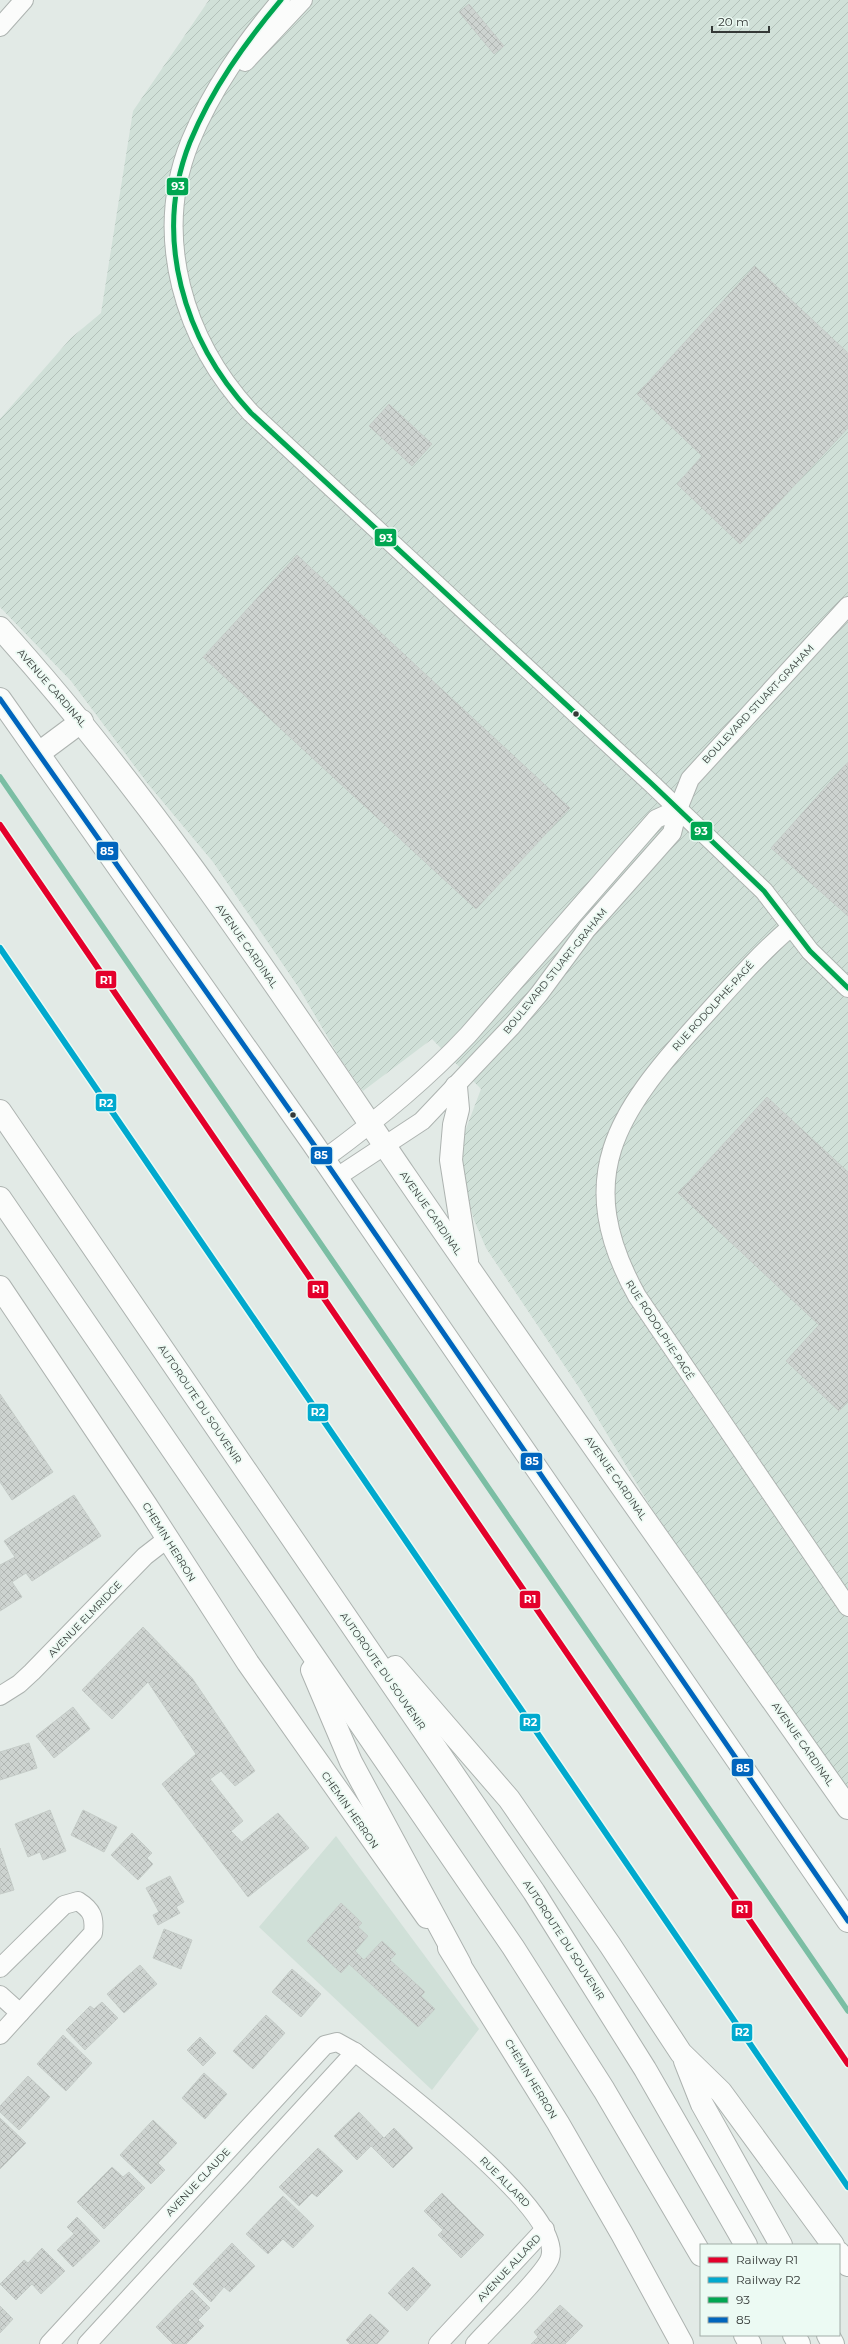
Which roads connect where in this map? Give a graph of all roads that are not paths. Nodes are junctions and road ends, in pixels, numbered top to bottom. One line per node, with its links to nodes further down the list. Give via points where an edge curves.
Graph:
1 (24, 0): 4 (street)
2 (281, 0): 5 (street, via 242,48)
3 (303, 0): 5 (street)
4 (0, 27)
5 (206, 109): 11 (street, via 190,143 181,176 176,212 176,250 184,298 190,316 219,375 240,402 270,431)
6 (848, 606): 11 (street, BOULEVARD STUART-GRAHAM, via 693,774)
7 (0, 628): 9 (main road, AVENUE CARDINAL)
8 (0, 699): 10 (main road)
9 (82, 721): 10 (main road); 16 (main road, AVENUE CARDINAL, via 212,895)
10 (39, 753): 18 (main road)
11 (678, 809): 12 (street, via 764,891); 14 (street, BOULEVARD STUART-GRAHAM, via 672,833 586,929 527,1009); 16 (street, BOULEVARD STUART-GRAHAM, via 656,819 455,1049 411,1092)
12 (791, 927): 13 (street, via 814,955); 25 (street, RUE RODOLPHE-PAGÉ, via 756,959 644,1086 624,1119 612,1150 604,1207 618,1260 637,1296)
13 (848, 988)
14 (456, 1087): 17 (street, BOULEVARD STUART-GRAHAM, via 413,1129); 21 (main road, via 458,1109 451,1160)
15 (0, 1111): 24 (main road, AUTOROUTE DU SOUVENIR)
16 (371, 1124): 17 (main road, AVENUE CARDINAL); 18 (street, BOULEVARD STUART-GRAHAM)
17 (385, 1144): 19 (street, BOULEVARD STUART-GRAHAM); 21 (main road, AVENUE CARDINAL)
18 (324, 1159): 19 (main road)
19 (337, 1177): 29 (main road)
20 (0, 1198): 26 (main road)
21 (468, 1266): 28 (main road, AVENUE CARDINAL)
22 (0, 1287): 23 (main road, CHEMIN HERRON)
23 (167, 1539): 27 (street, AVENUE ELMRIDGE, via 145,1556 20,1684); 30 (main road, CHEMIN HERRON, via 265,1689)
24 (318, 1576): 36 (main road, via 509,1800); 39 (main road, AUTOROUTE DU SOUVENIR, via 501,1842 593,1983)
25 (848, 1607)
26 (294, 1628): 30 (main road, via 351,1762); 42 (main road, via 546,1998 640,2149)
27 (0, 1696)
28 (848, 1808)
29 (848, 1921)
30 (460, 1964): 49 (main road, CHEMIN HERRON, via 600,2196)
31 (0, 1968): 33 (street, via 64,1905 78,1901 88,1908 95,1919 93,1933)
32 (0, 1996): 33 (street)
33 (20, 2014): 34 (street)
34 (0, 2035)
35 (355, 2052): 37 (street, AVENUE CLAUDE); 45 (street, AVENUE CLAUDE, via 337,2042 325,2045); 46 (street)
36 (682, 2052): 40 (main road, via 702,2104); 41 (main road, via 721,2092)
37 (461, 2139): 38 (street, RUE ALLARD, via 527,2203)
38 (545, 2229): 47 (street, AVENUE ALLARD); 48 (street, AVENUE ALLARD, via 551,2240 552,2250 545,2268)
39 (745, 2244)
40 (780, 2244)
41 (832, 2244)
42 (700, 2253)
43 (840, 2254): 44 (main road)
44 (848, 2265)
45 (49, 2344)
46 (87, 2344)
47 (438, 2344)
48 (475, 2344)
49 (682, 2344)

